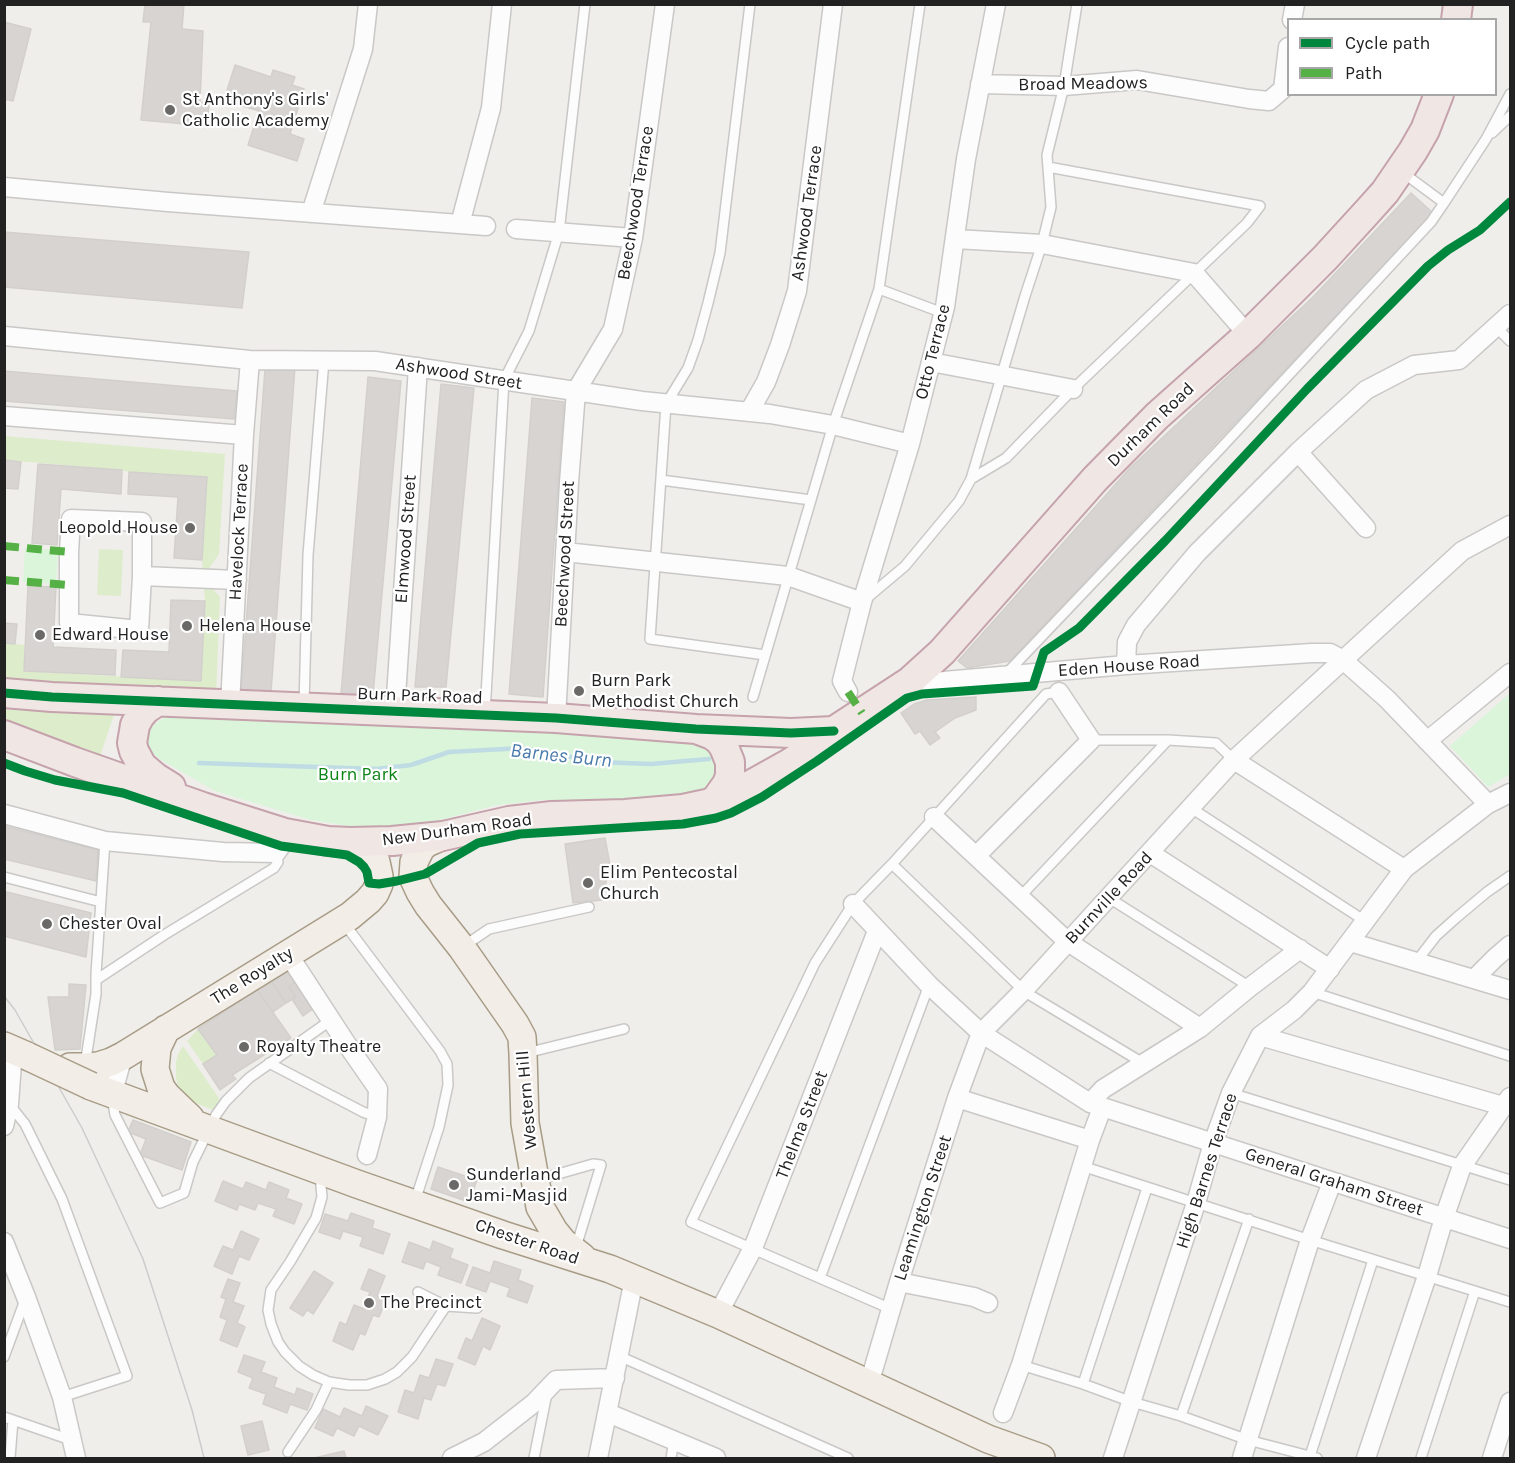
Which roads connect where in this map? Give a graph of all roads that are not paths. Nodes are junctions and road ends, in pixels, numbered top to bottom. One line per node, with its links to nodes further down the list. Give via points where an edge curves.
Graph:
1 (368, 4): 21 (street, via 363,49)
2 (502, 4): 22 (street, via 491,108)
3 (585, 4): 25 (lane)
4 (665, 4): 26 (street, Beechwood Terrace)
5 (750, 4): 45 (lane, via 720,253 688,368)
6 (833, 4): 46 (street, Ashwood Terrace, via 796,291 766,382)
7 (920, 4): 30 (lane)
8 (996, 4): 11 (street, Otto Terrace)
9 (1077, 4): 12 (lane)
10 (1287, 55): 12 (street, Broad Meadows, via 1283,88 1269,101 1137,80)
11 (980, 84): 12 (street, Broad Meadows); 27 (street, Otto Terrace)
12 (1064, 86): 17 (lane, via 1047,155)
13 (1510, 94): 16 (lane)
14 (1438, 96): 18 (highway, Durham Road, via 1425,130)
15 (1510, 116): 16 (lane)
16 (1486, 139): 20 (lane)
17 (1048, 167): 28 (lane, via 1051,207); 29 (lane, via 1260,206)
18 (1401, 170): 20 (lane); 34 (highway, Durham Road, via 1325,258)
19 (4, 187): 21 (street)
20 (1444, 204): 67 (lane, via 1221,448)
21 (311, 213): 22 (street)
22 (460, 224): 23 (street)
23 (486, 226)
24 (516, 229): 25 (street)
25 (560, 232): 26 (street); 42 (lane, via 529,331)
26 (633, 238): 44 (street, Beechwood Terrace, via 613,329)
27 (955, 239): 28 (street); 31 (street, Otto Terrace)
28 (1042, 244): 29 (street); 41 (lane)
29 (1194, 273): 34 (street); 43 (lane)
30 (879, 289): 31 (lane); 48 (lane)
31 (943, 313): 39 (street, Otto Terrace)
32 (1510, 314): 33 (street)
33 (1496, 327): 36 (lane); 51 (street, via 1459,360 1414,365 1365,390)
34 (1248, 335): 68 (highway, Durham Road, via 1157,416 1095,479 942,652)
35 (4, 336): 37 (street, Ashwood Street)
36 (1510, 341)
37 (250, 360): 38 (street, Ashwood Street); 49 (street, Havelock Terrace)
38 (324, 360): 40 (street, Ashwood Street); 75 (lane, via 308,555)
39 (931, 362): 41 (street); 50 (street, Otto Terrace)
40 (418, 367): 42 (street, Ashwood Street); 76 (street, Elmwood Street)
41 (1002, 375): 43 (street); 52 (lane)
42 (504, 380): 44 (street, Ashwood Street); 77 (lane)
43 (1073, 389): 52 (lane, via 1006,458)
44 (576, 391): 45 (street, Ashwood Street); 57 (street, Beechwood Street)
45 (666, 404): 46 (street, Ashwood Street); 53 (lane)
46 (748, 412): 48 (street, Ashwood Street)
47 (4, 416): 49 (street)
48 (833, 425): 50 (street, Ashwood Street); 54 (lane)
49 (244, 435): 61 (street, Havelock Terrace)
50 (910, 444): 62 (street, Otto Terrace)
51 (1298, 452): 56 (street); 65 (street, via 1197,553 1136,625 1127,642)
52 (971, 479): 62 (lane, via 959,501 905,566)
53 (661, 480): 54 (lane); 58 (lane)
54 (811, 500): 60 (lane)
55 (1510, 525): 64 (street, Burnville Road, via 1462,551)
56 (1366, 528)
57 (565, 552): 58 (street); 78 (street, Beechwood Street)
58 (655, 561): 60 (street); 63 (lane, via 650,639)
59 (142, 576): 59 (street, via 142,522 71,519 69,623 139,630); 61 (street)
60 (788, 576): 62 (street); 63 (lane)
61 (237, 580): 74 (street, Havelock Terrace)
62 (862, 602): 69 (street, Otto Terrace, via 842,681)
63 (765, 655): 72 (lane)
64 (1343, 660): 65 (street, Eden House Road, via 1330,653 1312,653); 84 (street); 85 (street, Burnville Road)
65 (1126, 665): 67 (street, Eden House Road)
66 (1510, 673): 84 (street)
67 (1003, 676): 68 (street, Eden House Road)
68 (909, 682): 80 (highway, Durham Road)
69 (848, 692)
70 (1059, 692): 82 (street); 92 (lane, via 1046,693)
71 (4, 693): 73 (highway, Burn Park Road)
72 (753, 697)
73 (158, 701): 74 (highway, Burn Park Road); 89 (highway, via 146,709 135,725 132,742 137,759 155,777)
74 (230, 705): 75 (highway, Burn Park Road)
75 (304, 707): 76 (highway, Burn Park Road)
76 (395, 711): 77 (highway, Burn Park Road)
77 (485, 715): 78 (highway, Burn Park Road)
78 (556, 718): 79 (highway, Burn Park Road)
79 (696, 729): 80 (highway, Burn Park Road, via 791,733); 87 (highway, via 719,740 730,762 727,784)
80 (834, 730): 87 (highway, New Durham Road, via 748,788)
81 (4, 735): 89 (highway, New Durham Road)
82 (1092, 740): 83 (lane); 98 (street)
83 (1168, 740): 85 (lane, via 1216,743); 103 (lane)
84 (1427, 741): 88 (street)
85 (1234, 760): 90 (street, Burnville Road); 100 (street)
86 (1510, 793): 88 (street, High Barnes Terrace)
87 (711, 803): 93 (highway, New Durham Road, via 684,809 509,821)
88 (1488, 804): 100 (street, High Barnes Terrace)
89 (203, 807): 96 (highway, New Durham Road)
90 (1191, 808): 97 (street, Burnville Road); 110 (lane)
91 (4, 814): 94 (street)
92 (934, 817): 98 (street); 99 (lane)
93 (443, 836): 95 (highway, New Durham Road); 107 (main road, Western Hill, via 421,848 414,862 413,877)
94 (105, 841): 96 (street, via 223,852); 105 (lane)
95 (350, 842): 96 (highway, New Durham Road); 109 (main road, The Royalty, via 369,852 380,876 375,893)
96 (280, 843): 121 (lane, via 274,868)
97 (1150, 853): 104 (street, Burnville Road); 116 (street)
98 (976, 856): 103 (street)
99 (892, 864): 106 (lane); 124 (lane)
100 (1404, 869): 110 (street, High Barnes Terrace)
101 (1510, 876): 118 (lane, via 1436,936)
102 (4, 877): 105 (lane)
103 (1020, 897): 112 (street)
104 (1109, 898): 112 (street, Burnville Road); 123 (lane)
105 (101, 902): 121 (lane)
106 (853, 904): 111 (street, General Graham Street); 166 (lane, via 815,963 692,1222)
107 (428, 905): 109 (main road, via 398,896); 115 (main road, Western Hill)
108 (589, 907): 115 (lane, via 489,929)
109 (346, 918): 117 (main road, The Royalty); 157 (lane, via 447,1064 439,1127)
110 (1365, 921): 113 (street, High Barnes Terrace)
111 (878, 931): 122 (street, General Graham Street); 166 (street, Thelma Street)
112 (1068, 942): 124 (street, Burnville Road); 128 (street)
113 (1350, 942): 118 (street); 119 (street, High Barnes Terrace)
114 (1510, 945): 120 (street)
115 (462, 948): 134 (main road, Western Hill, via 515,1024 522,1036)
116 (1300, 949): 119 (street); 123 (street)
117 (288, 954): 127 (street); 129 (main road, The Royalty)
118 (1416, 962): 120 (street)
119 (1330, 969): 126 (street, High Barnes Terrace)
120 (1474, 979): 125 (street)
121 (96, 980): 138 (lane)
122 (929, 985): 131 (street, General Graham Street); 171 (lane)
123 (1250, 987): 128 (street)
124 (1024, 990): 131 (street, Burnville Road); 137 (lane)
125 (1510, 990)
126 (1312, 992): 132 (street, High Barnes Terrace); 135 (lane)
127 (331, 1020): 136 (lane); 144 (street, via 378,1089)
128 (1200, 1028): 137 (street)
129 (166, 1029): 138 (main road, The Royalty, via 123,1056 98,1066); 146 (main road, via 155,1059 161,1088)
130 (624, 1029): 134 (lane)
131 (981, 1033): 140 (street, Leamington Street); 143 (street, General Graham Street)
132 (1260, 1036): 139 (street, High Barnes Terrace); 141 (street)
133 (15, 1050): 138 (main road, Chester Road, bridge); 142 (street)
134 (524, 1054): 153 (main road, Western Hill, via 525,1123)
135 (1510, 1056)
136 (269, 1063): 144 (lane); 146 (lane, via 249,1078)
137 (1143, 1063): 143 (street, via 1102,1089)
138 (90, 1079): 146 (main road, Chester Road); 146 (lane, via 115,1115 160,1203 184,1193)
139 (1231, 1093): 148 (street, High Barnes Terrace); 151 (lane)
140 (957, 1098): 147 (street); 172 (street, Leamington Street)
141 (1507, 1101): 151 (street)
142 (9, 1104): 145 (street); 190 (lane, via 25,1124 62,1199 127,1376)
143 (1096, 1105): 147 (street); 148 (street, General Graham Street)
144 (377, 1117): 149 (street)
145 (4, 1126)
146 (203, 1127): 152 (main road, Chester Road)
147 (1090, 1140): 150 (street)
148 (1213, 1143): 155 (street, General Graham Street); 158 (street, High Barnes Terrace)
149 (367, 1155)
150 (1082, 1166): 156 (lane); 184 (street)
151 (1462, 1166): 154 (lane); 160 (street)
152 (320, 1170): 157 (main road, Chester Road); 186 (lane, via 322,1197 316,1218 270,1290 268,1310 285,1352 299,1366)
153 (536, 1180): 159 (main road, Western Hill); 167 (lane, via 601,1165)
154 (1510, 1180)
155 (1332, 1182): 160 (street, General Graham Street); 164 (street)
156 (1147, 1188): 158 (lane); 188 (lane)
157 (414, 1203): 162 (main road, Chester Road)
158 (1196, 1203): 161 (lane); 191 (street, High Barnes Terrace)
159 (540, 1207): 162 (main road, via 524,1229); 167 (main road, Western Hill, via 554,1231)
160 (1444, 1218): 163 (street, General Graham Street); 170 (street)
161 (1249, 1219): 164 (lane); 195 (lane)
162 (503, 1235): 169 (main road, Chester Road)
163 (1510, 1239)
164 (1310, 1240): 168 (lane); 198 (street)
165 (4, 1242): 176 (street)
166 (753, 1248): 171 (lane); 181 (street, Thelma Street)
167 (574, 1252): 169 (main road, Western Hill)
168 (1373, 1260): 170 (lane); 203 (lane)
169 (622, 1274): 181 (main road, Chester Road); 182 (street)
170 (1427, 1276): 173 (lane); 214 (street)
171 (820, 1278): 180 (lane)
172 (899, 1282): 175 (street); 180 (street, Leamington Street)
173 (1475, 1291): 177 (lane); 215 (lane)
174 (418, 1292): 178 (lane)
175 (981, 1294)
176 (26, 1297): 183 (lane); 190 (street)
177 (1510, 1302)
178 (446, 1306): 179 (lane); 186 (lane, via 412,1357 397,1372 367,1385)
179 (477, 1308)
180 (891, 1309): 187 (street, Leamington Street)
181 (718, 1314): 187 (main road, Chester Road)
182 (619, 1356): 185 (street); 210 (lane)
183 (4, 1357)
184 (1021, 1365): 188 (lane); 194 (street)
185 (615, 1378): 189 (street, via 556,1380); 193 (street)
186 (329, 1382): 201 (lane)
187 (869, 1384): 199 (main road, Chester Road)
188 (1083, 1384): 191 (lane)
189 (548, 1390): 202 (street); 207 (lane)
190 (62, 1398): 197 (street)
191 (1132, 1402): 195 (lane); 212 (street, High Barnes Terrace)
192 (1510, 1402): 216 (street)
193 (608, 1413): 200 (street); 208 (street)
194 (1003, 1413)
195 (1180, 1416): 198 (lane)
196 (9, 1419): 197 (lane); 204 (lane)
197 (71, 1440): 205 (street)
198 (1248, 1440): 203 (lane); 213 (street)
199 (987, 1449): 211 (main road, Chester Road)
200 (672, 1450): 209 (street)
201 (288, 1452)
202 (474, 1453): 206 (street)
203 (1313, 1457)
204 (10, 1458)
205 (76, 1458)
206 (452, 1458)
207 (534, 1458)
208 (598, 1458)
209 (716, 1458)
210 (848, 1458)
211 (1041, 1458)
212 (1113, 1458)
213 (1242, 1458)
214 (1366, 1458)
215 (1421, 1458)
216 (1492, 1458)

